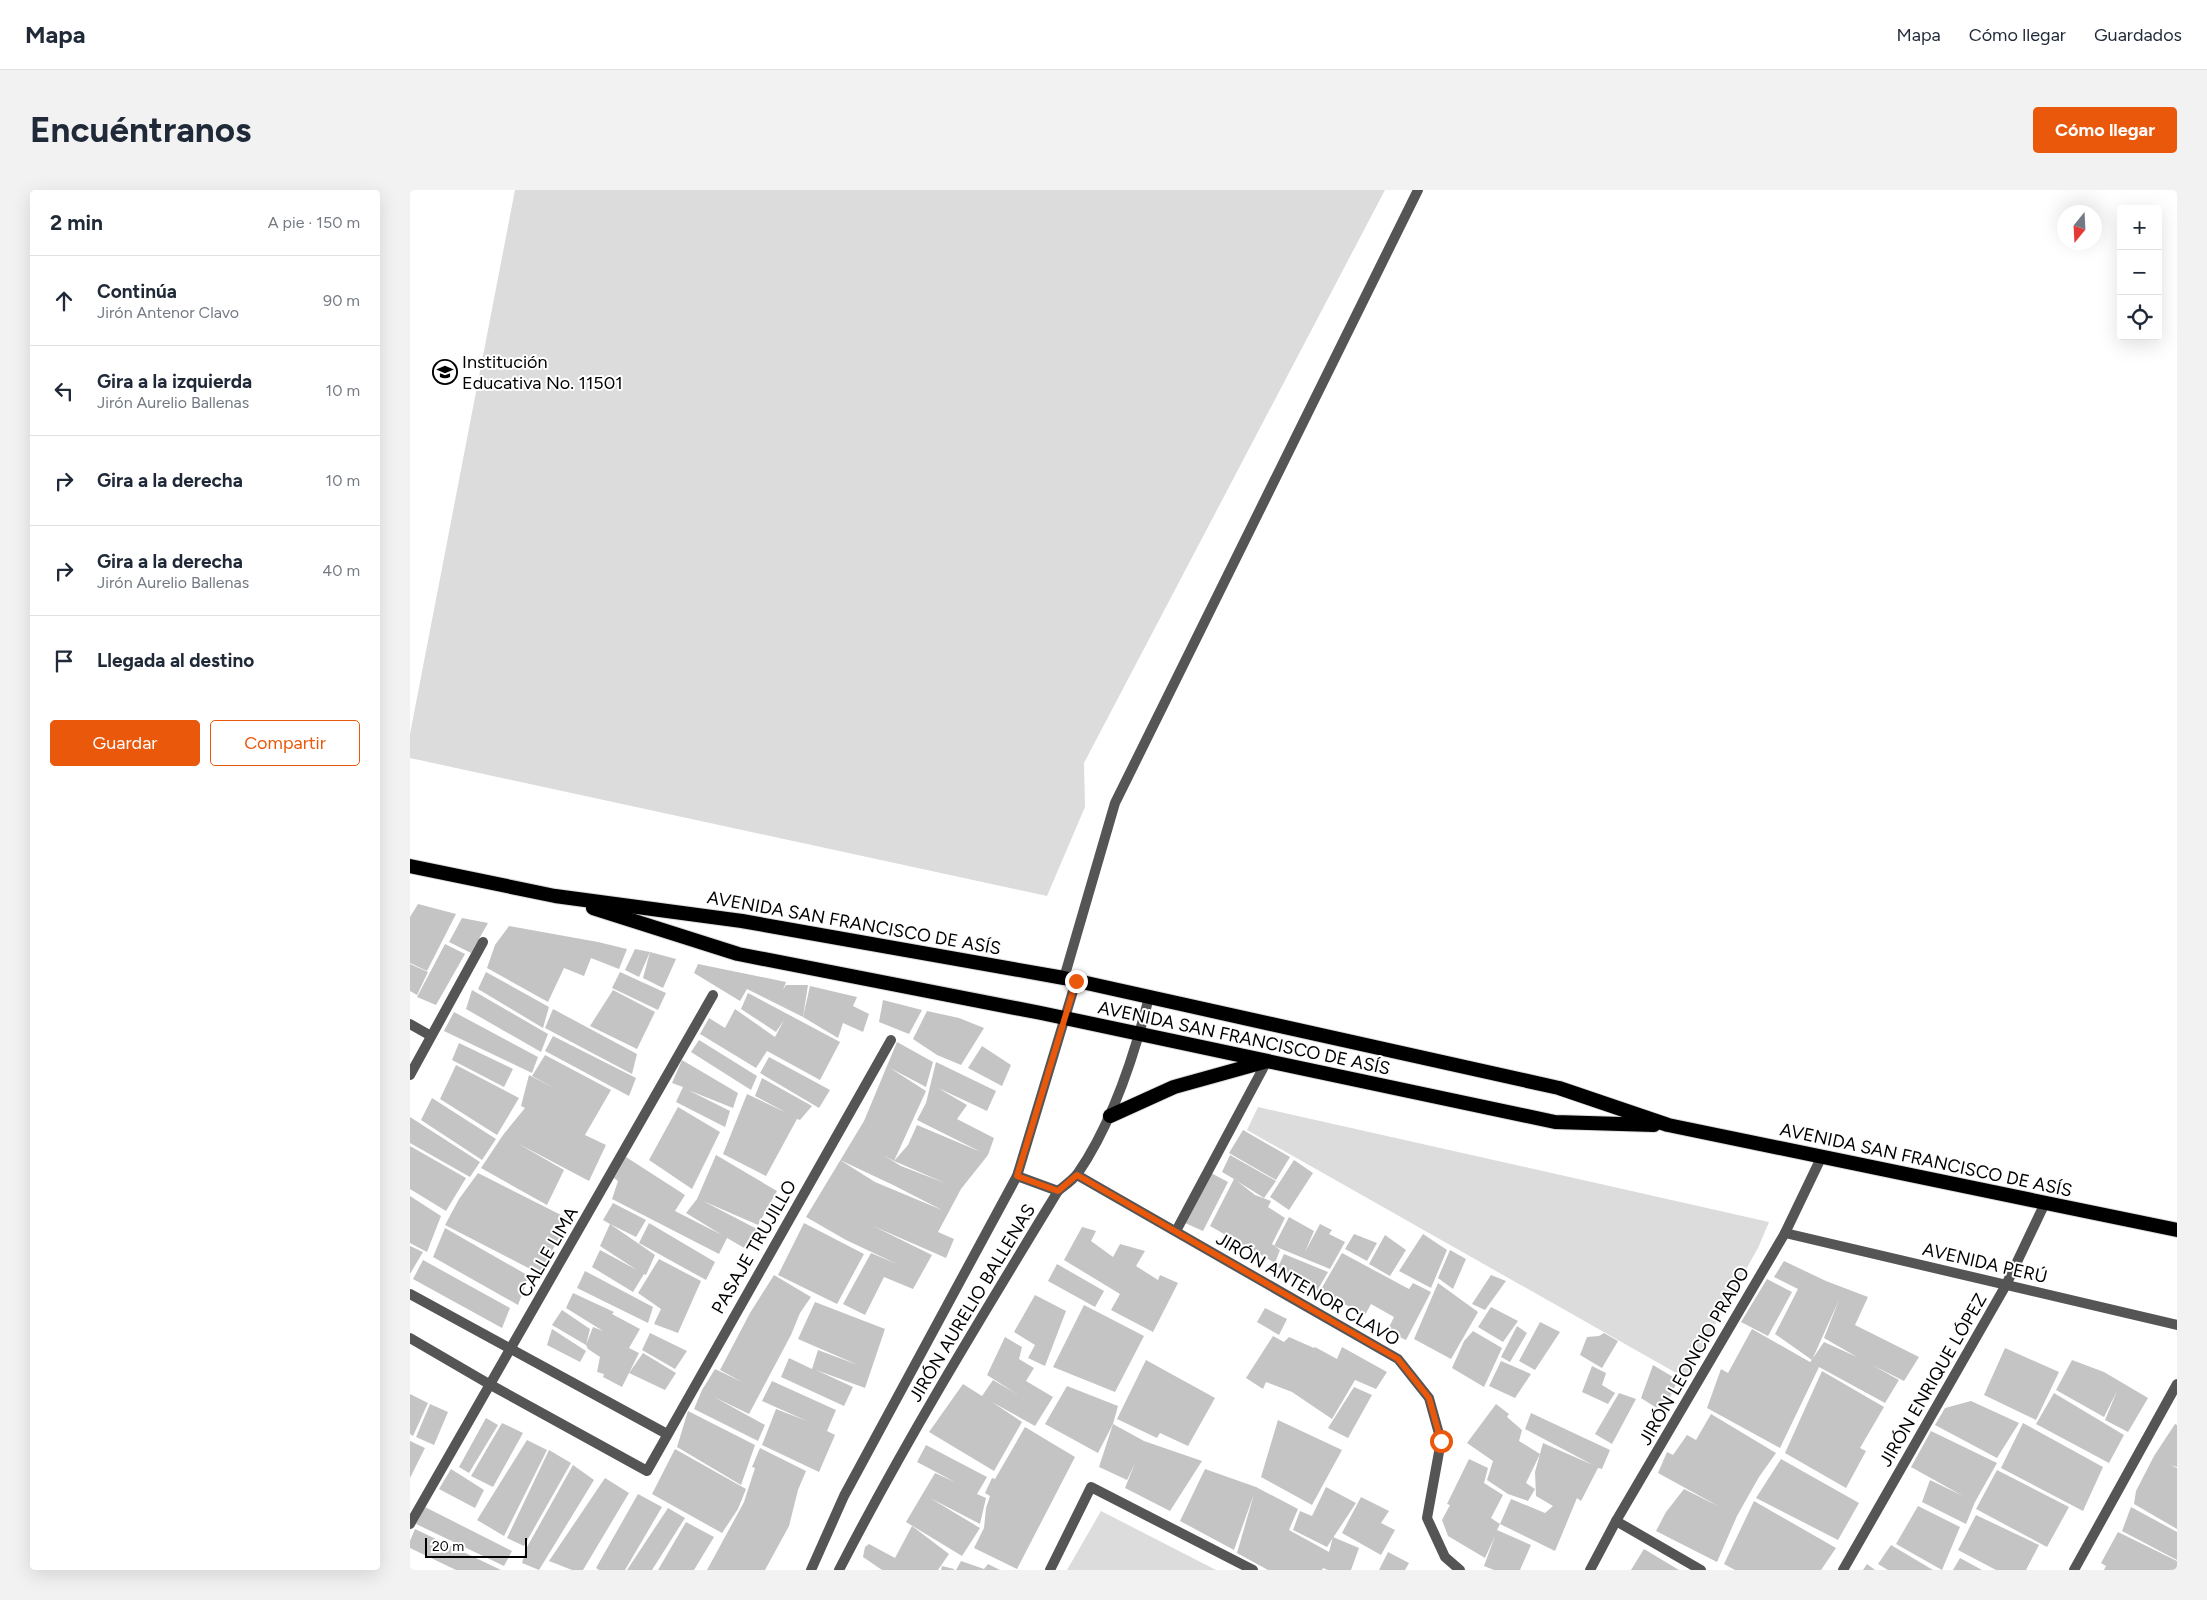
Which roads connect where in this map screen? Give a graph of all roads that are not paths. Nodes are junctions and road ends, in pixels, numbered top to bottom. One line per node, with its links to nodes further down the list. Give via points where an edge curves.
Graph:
1 (1418, 190): 5 (street, JIRÓN AURELIO BALLENAS, via 1115,804)
2 (410, 866): 3 (highway, AVENIDA SAN FRANCISCO DE ASÍS)
3 (556, 896): 5 (highway, AVENIDA SAN FRANCISCO DE ASÍS, via 742,921); 8 (highway, AVENIDA SAN FRANCISCO DE ASÍS, via 738,954)
4 (482, 942): 11 (street)
5 (1070, 979): 7 (highway, AVENIDA SAN FRANCISCO DE ASÍS); 8 (street, JIRÓN AURELIO BALLENAS)
6 (713, 995): 29 (street, CALLE LIMA)
7 (1149, 997): 10 (street, JIRÓN AURELIO BALLENAS); 16 (highway, AVENIDA SAN FRANCISCO DE ASÍS, via 1559,1088)
8 (1066, 1019): 10 (highway, AVENIDA SAN FRANCISCO DE ASÍS); 19 (street, JIRÓN AURELIO BALLENAS)
9 (410, 1024): 11 (street)
10 (1140, 1034): 13 (highway, AVENIDA SAN FRANCISCO DE ASÍS); 15 (street, JIRÓN AURELIO BALLENAS)
11 (431, 1036): 14 (street)
12 (891, 1040): 32 (street, PASAJE TRUJILLO)
13 (1267, 1061): 15 (highway, via 1174,1087); 16 (highway, AVENIDA SAN FRANCISCO DE ASÍS, via 1555,1122); 23 (street)
14 (410, 1075)
15 (1110, 1116): 18 (street, JIRÓN AURELIO BALLENAS)
16 (1668, 1125): 17 (highway, AVENIDA SAN FRANCISCO DE ASÍS)
17 (1822, 1158): 21 (highway, AVENIDA SAN FRANCISCO DE ASÍS); 24 (street, JIRÓN LEONCIO PRADO)
18 (1077, 1175): 20 (street, JIRÓN AURELIO BALLENAS); 23 (street, JIRÓN ANTENOR CLAVO)
19 (1017, 1176): 20 (street); 35 (street, JIRÓN AURELIO BALLENAS, via 844,1496)
20 (1058, 1191): 36 (street, JIRÓN AURELIO BALLENAS, via 882,1486)
21 (2045, 1204): 22 (highway, AVENIDA SAN FRANCISCO DE ASÍS); 25 (street, JIRÓN ENRIQUE LÓPEZ)
22 (2177, 1230)
23 (1176, 1231): 39 (street, JIRÓN ANTENOR CLAVO, via 1398,1359 1429,1398 1441,1441 1427,1518 1445,1557)
24 (1785, 1233): 25 (street, AVENIDA PERÚ); 33 (street, JIRÓN LEONCIO PRADO)
25 (2006, 1285): 27 (street, AVENIDA PERÚ); 42 (street, JIRÓN ENRIQUE LÓPEZ)
26 (410, 1294): 29 (street)
27 (2177, 1325)
28 (410, 1338): 30 (street)
29 (511, 1350): 30 (street, CALLE LIMA); 32 (street)
30 (489, 1384): 32 (street, PASAJE TRUJILLO, via 647,1471); 34 (street, CALLE LIMA)
31 (2177, 1384): 43 (street)
32 (667, 1434)
33 (1616, 1522): 40 (street, JIRÓN LEONCIO PRADO); 41 (street)
34 (410, 1524)
35 (811, 1570)
36 (840, 1570)
37 (1050, 1570): 38 (street, via 1091,1487)
38 (1253, 1570)
39 (1460, 1570)
40 (1590, 1570)
41 (1701, 1570)
42 (1843, 1570)
43 (2074, 1570)

